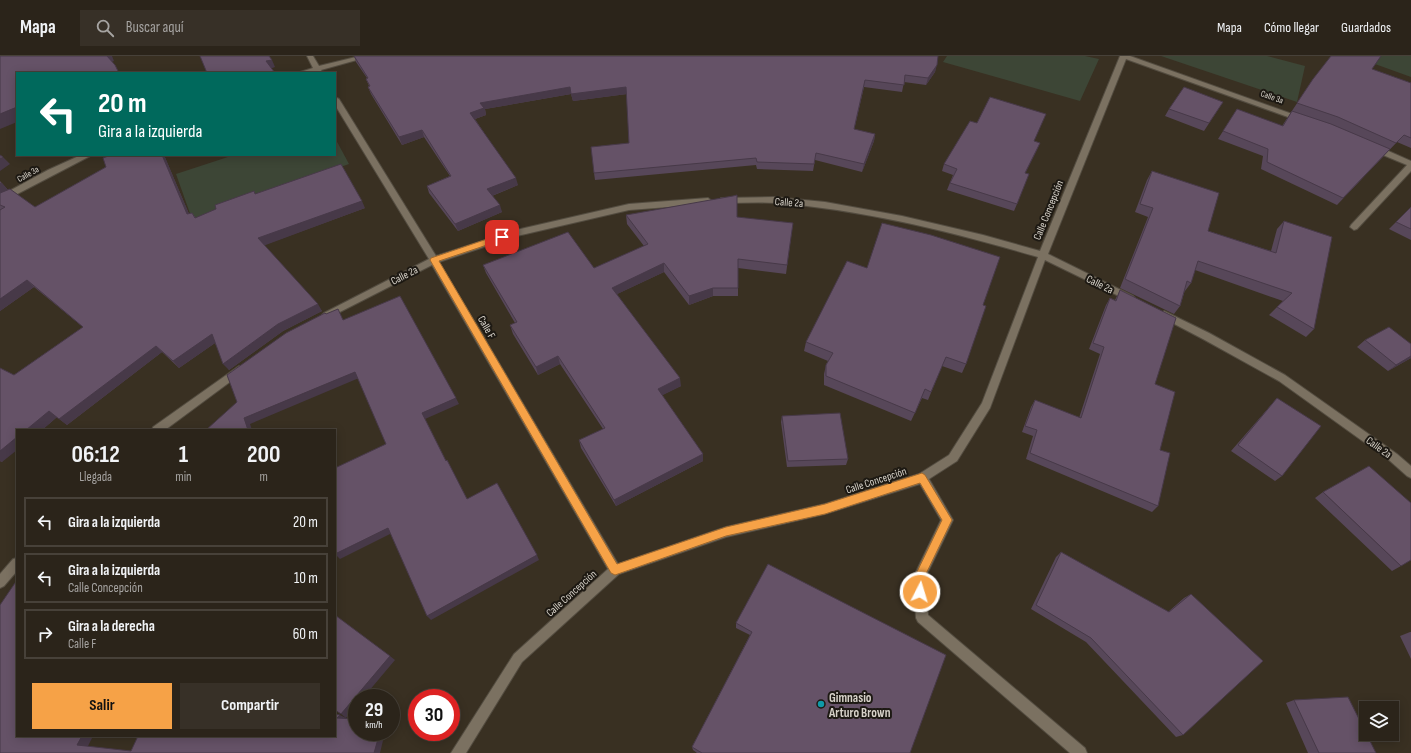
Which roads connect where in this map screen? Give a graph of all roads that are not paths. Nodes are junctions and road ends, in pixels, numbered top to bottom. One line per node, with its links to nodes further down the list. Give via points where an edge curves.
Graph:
1 (310, 56): 4 (street)
2 (368, 56): 4 (street)
3 (1124, 56): 6 (street, Calle 3a); 12 (street, Calle Concepción)
4 (318, 71)
5 (336, 101): 13 (street, Calle F)
6 (1307, 120)
7 (1370, 146): 9 (street)
8 (86, 156): 10 (street, Calle 3a)
9 (1411, 165): 11 (street)
10 (0, 200)
11 (1354, 226)
12 (1043, 255): 13 (street, Calle 2a, via 902,219 824,205 774,200 724,200 629,207 516,233); 14 (street, Calle 2a); 20 (street, Calle Concepción, via 986,405 953,458)
13 (434, 260): 16 (street, Calle 2a); 22 (street, Calle F)
14 (1142, 304)
15 (1156, 311): 19 (street, Calle 2a, via 1282,378 1393,457)
16 (322, 317)
17 (250, 362): 18 (street)
18 (158, 429)
19 (1411, 473)
20 (922, 478): 22 (street, Calle Concepción, via 825,509 726,532); 25 (street, via 947,520 919,578 922,618)
21 (16, 564): 23 (street)
22 (615, 570): 24 (street, Calle Concepción, via 518,658)
23 (0, 582)
24 (458, 753)
25 (1080, 753)

